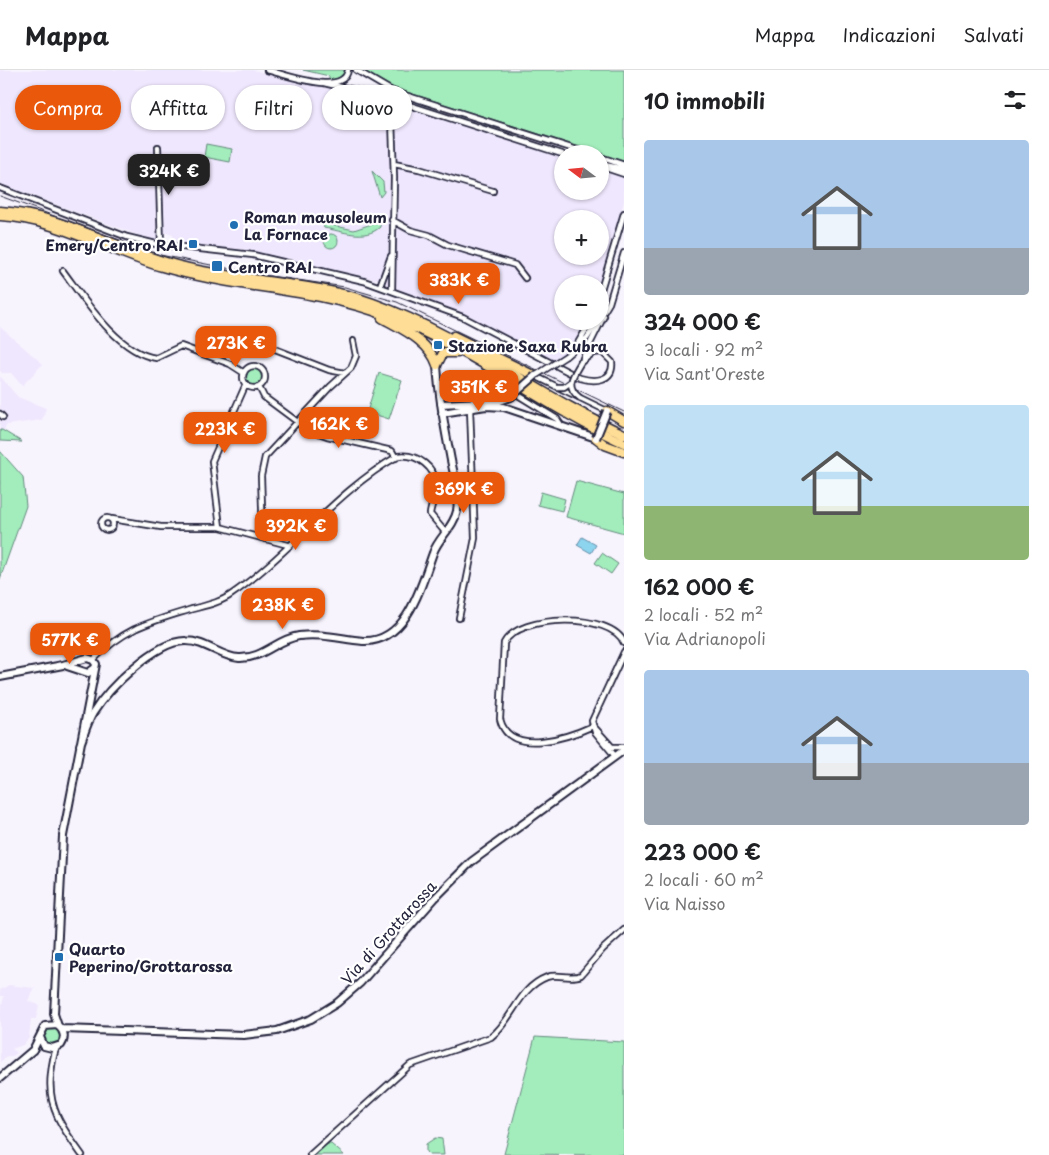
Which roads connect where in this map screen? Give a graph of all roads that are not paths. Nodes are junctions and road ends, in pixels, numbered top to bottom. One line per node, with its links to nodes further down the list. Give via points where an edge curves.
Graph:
1 (267, 70): 4 (street)
2 (348, 70): 5 (street, via 343,81)
3 (356, 70): 9 (street, via 392,91)
4 (279, 71): 5 (street)
5 (324, 83): 6 (street)
6 (332, 85)
7 (412, 106): 11 (street)
8 (392, 130): 13 (street)
9 (562, 145)
10 (158, 147): 28 (street)
11 (554, 151)
12 (609, 160): 14 (street)
13 (394, 164): 20 (street); 26 (street)
14 (624, 165)
15 (609, 166): 17 (street)
16 (609, 168): 18 (street)
17 (624, 169)
18 (624, 174)
19 (0, 188): 28 (street, via 127,237)
20 (493, 190)
21 (0, 206): 23 (highway)
22 (0, 211): 23 (highway)
23 (20, 212): 39 (highway, via 179,266 352,296)
24 (624, 213): 31 (street)
25 (0, 216): 38 (highway, via 40,223 193,276)
26 (392, 220): 27 (street); 32 (street, via 448,244 516,265)
27 (392, 244): 33 (street); 36 (street)
28 (161, 245): 33 (street, via 224,250 268,258)
29 (624, 253): 34 (street)
30 (63, 271): 49 (street, via 115,336 141,353 156,358 182,346 230,364)
31 (605, 275)
32 (525, 278)
33 (380, 286): 36 (street)
34 (614, 287): 35 (street); 37 (street)
35 (609, 290)
36 (392, 291): 47 (street, via 457,315 580,378 599,380 612,370 609,358 600,352 591,353)
37 (609, 303)
38 (353, 304): 46 (highway, via 396,320); 48 (highway, via 426,345)
39 (422, 324): 51 (highway); 65 (highway)
40 (585, 330): 45 (street)
41 (592, 330): 45 (street)
42 (596, 330): 47 (street)
43 (353, 341): 50 (street, via 355,361)
44 (275, 349): 50 (street)
45 (569, 354): 51 (street, bridge)
46 (465, 355): 48 (highway, via 445,353); 67 (highway)
47 (581, 362): 52 (street, bridge)
48 (437, 365): 58 (street)
49 (244, 373): 53 (street); 55 (street, via 254,367 263,371 265,380)
50 (345, 373): 63 (street)
51 (535, 376): 56 (street); 58 (street, bridge, via 511,397)
52 (571, 382): 56 (street, bridge, via 564,387); 57 (street, bridge, via 572,391)
53 (246, 384): 55 (street, via 252,388); 71 (street, via 212,462)
54 (500, 384): 64 (street, via 557,419)
55 (259, 387): 63 (street, via 264,397)
56 (556, 387): 57 (street, bridge)
57 (580, 398): 60 (street)
58 (441, 404): 61 (street)
59 (470, 409): 61 (street); 64 (street, via 486,406 508,408); 75 (street, via 475,538)
60 (607, 411): 62 (highway); 66 (street, bridge)
61 (442, 413): 72 (street, via 456,482 457,506 455,517)
62 (624, 421)
63 (296, 422): 69 (street, via 327,436 392,451); 73 (street, via 262,464)
64 (561, 425): 66 (street)
65 (624, 434)
66 (596, 438): 68 (highway, via 604,445)
67 (624, 443)
68 (624, 452)
69 (396, 458): 72 (street, via 414,457 430,469 436,488 430,514); 74 (street, via 330,507)
70 (114, 521): 71 (street, via 161,528)
71 (220, 527): 73 (street)
72 (445, 532): 85 (street, via 436,545 406,616 384,637 362,641 320,635 298,636 258,655 240,658 221,654 200,643 179,641 143,662)
73 (263, 538): 74 (street)
74 (288, 546): 79 (street, via 230,596 142,624 122,635)
75 (459, 618)
76 (624, 643): 89 (street, via 611,628 572,621 518,629 504,643 500,719 509,736 532,742 577,733)
77 (624, 652): 89 (street, via 594,716)
78 (84, 660): 79 (street); 80 (street); 82 (street, via 81,665)
79 (93, 660): 81 (street)
80 (63, 665): 82 (street); 83 (street)
81 (95, 668): 82 (street, via 92,672); 84 (street)
82 (85, 672): 84 (street)
83 (0, 676)
84 (92, 686): 86 (street)
85 (104, 699): 86 (street); 87 (street)
86 (88, 702): 88 (street)
87 (98, 708): 88 (street); 90 (street)
88 (86, 710): 90 (street)
89 (593, 726): 91 (street); 93 (street)
90 (80, 745): 95 (street, via 63,836)
91 (609, 745): 92 (street); 93 (street)
92 (624, 748): 93 (street, Via di Grottarossa)
93 (613, 754): 98 (street, Via di Grottarossa, via 471,862 356,987 311,1019 285,1029 252,1035)
94 (624, 930): 107 (street, via 581,975 576,978 546,978 530,987 491,1037 410,1065)
95 (54, 1014): 96 (street); 97 (street)
96 (48, 1025): 97 (street); 99 (street)
97 (60, 1028): 98 (street, Via di Grottarossa); 100 (street)
98 (73, 1031): 100 (street)
99 (40, 1037): 101 (street); 103 (street)
100 (64, 1038): 102 (street)
101 (46, 1047): 102 (street); 103 (street); 104 (street)
102 (57, 1047): 104 (street)
103 (33, 1050): 105 (street)
104 (53, 1059): 106 (street, via 50,1085 53,1108)
105 (0, 1078)
106 (82, 1155)
107 (310, 1155)

